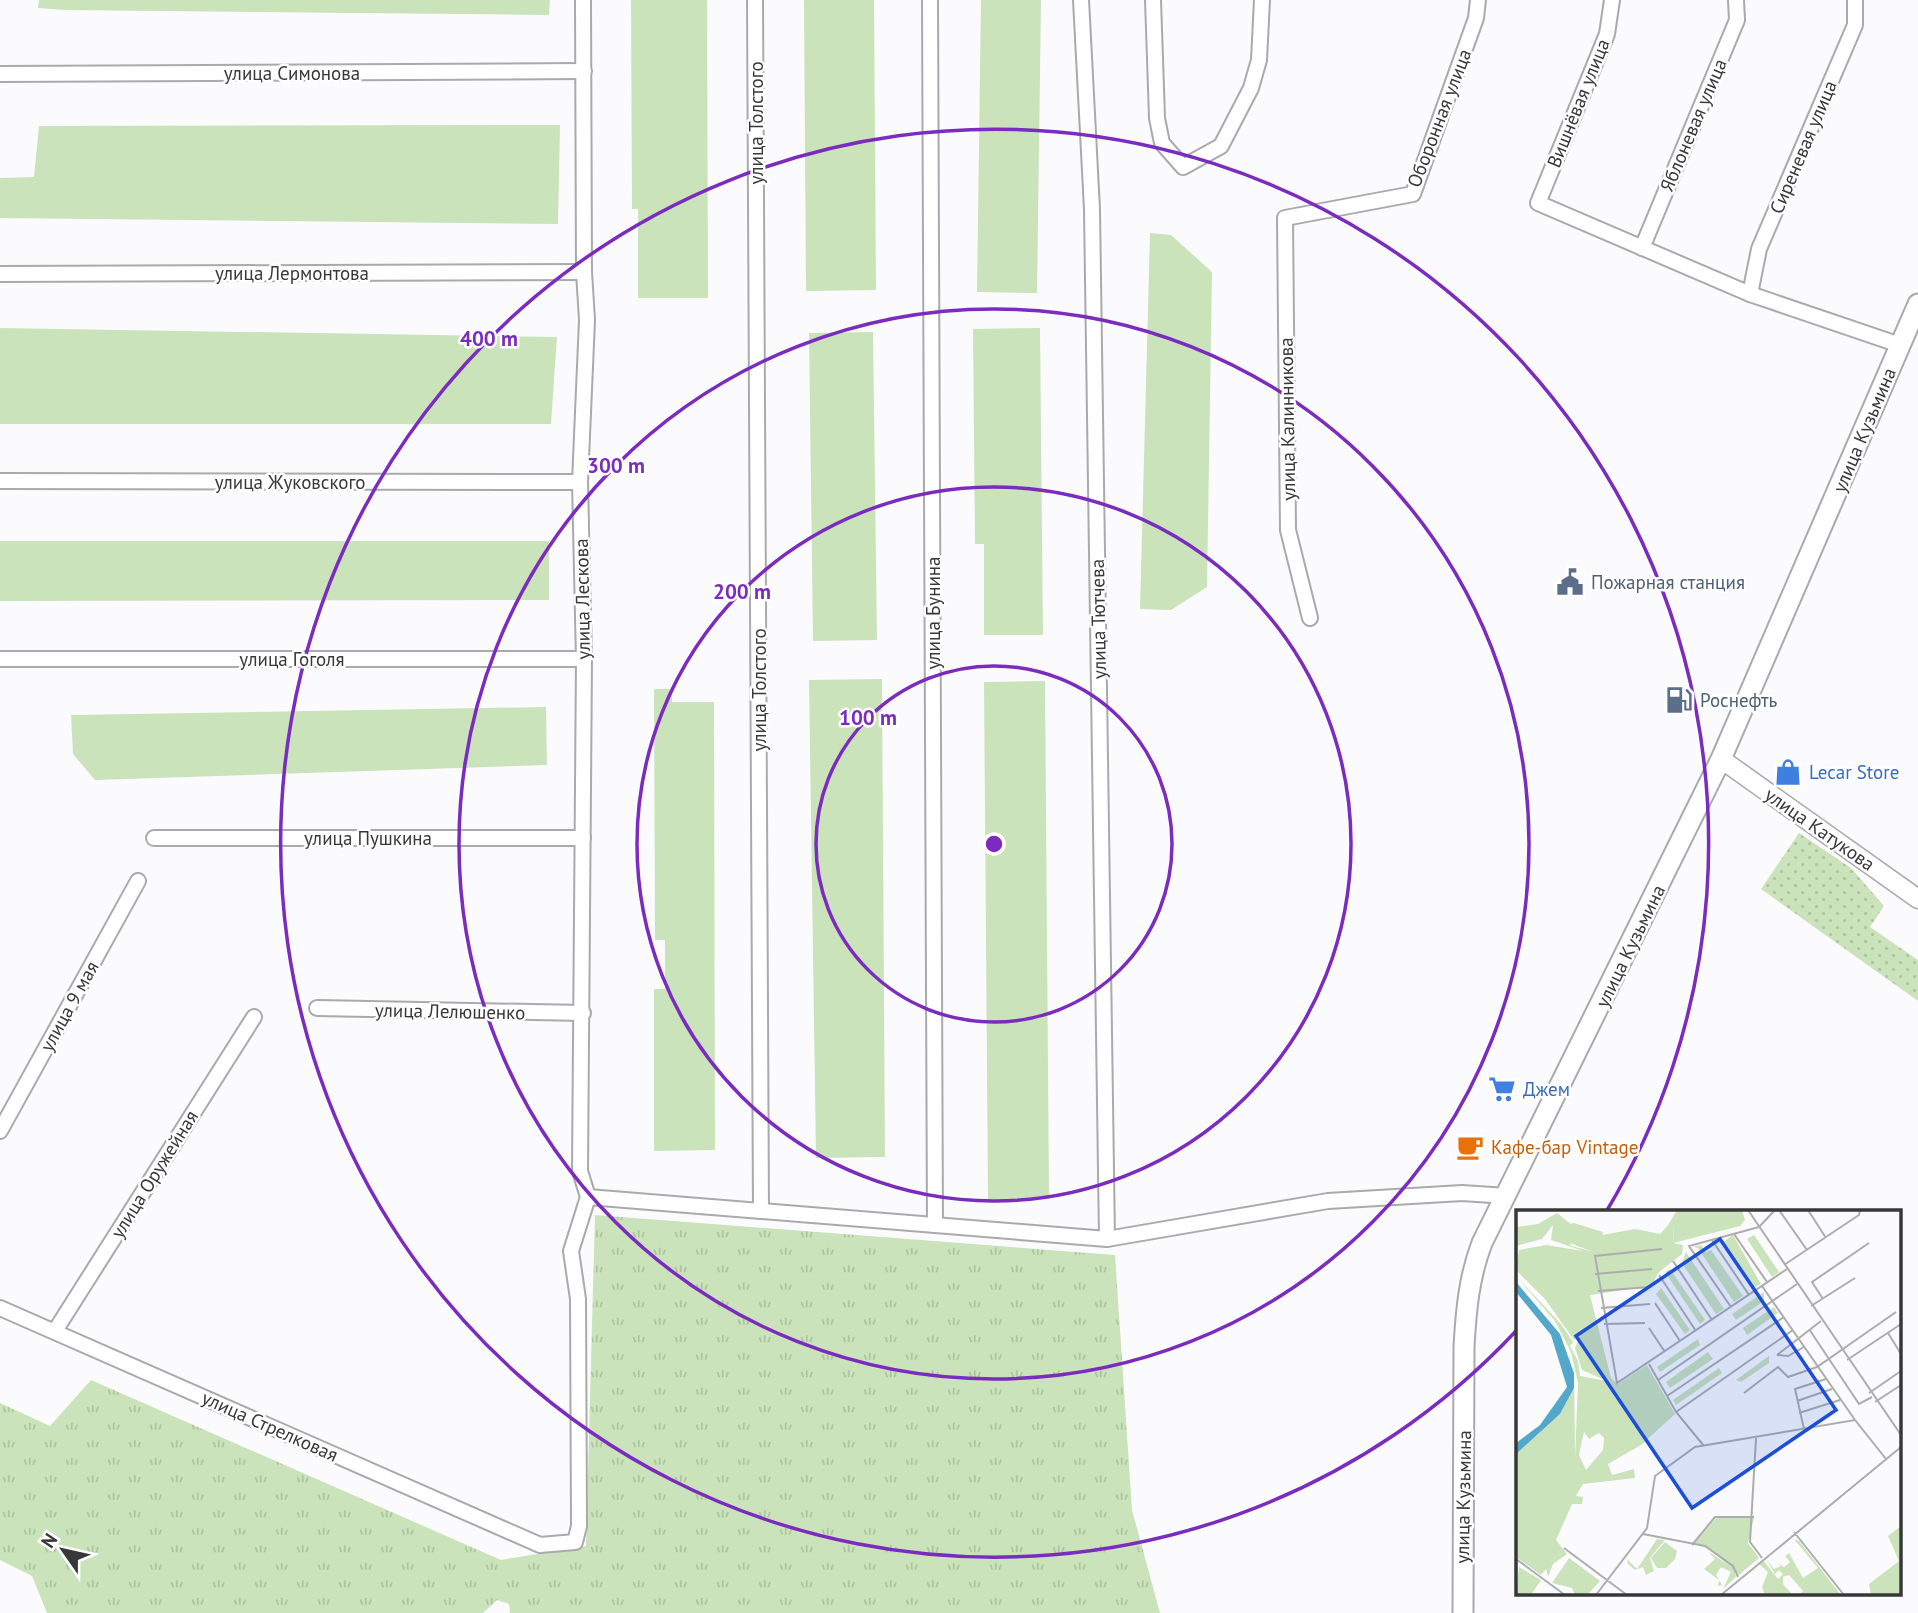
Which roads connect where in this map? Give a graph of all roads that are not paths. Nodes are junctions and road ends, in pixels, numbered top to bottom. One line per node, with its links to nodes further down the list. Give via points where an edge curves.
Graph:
1 (583, 0): 11 (street, улица Лескова)
2 (755, 0): 36 (street, улица Толстого)
3 (930, 0): 37 (street, улица Бунина)
4 (1081, 0): 38 (street, улица Тютчева, via 1092,209)
5 (1153, 0): 6 (street, via 1157,118 1162,143 1183,167 1221,146 1251,88 1259,60)
6 (1262, 0)
7 (1478, 0): 13 (street, Оборонная улица, via 1476,18 1413,194)
8 (1612, 0): 14 (street, Вишнёвая улица, via 1607,34 1538,203)
9 (1736, 0): 14 (street, Яблоневая улица, via 1737,20)
10 (1855, 0): 17 (street, Сиреневая улица, via 1855,24 1759,249)
11 (584, 71): 12 (street, улица Симонова); 15 (street, улица Лескова)
12 (0, 74)
13 (1285, 218): 22 (street, улица Калинникова, via 1288,530)
14 (1642, 248): 17 (street)
15 (584, 272): 16 (street, улица Лермонтова); 21 (street, улица Лескова, via 587,320)
16 (0, 274)
17 (1750, 294): 19 (street)
18 (1918, 304): 19 (main road, улица Кузьмина)
19 (1900, 345): 25 (main road, улица Кузьмина)
20 (0, 481): 21 (street, улица Жуковского)
21 (580, 482): 24 (street, улица Лескова)
22 (1310, 618)
23 (0, 659): 24 (street, улица Гоголя)
24 (584, 660): 27 (street, улица Лескова)
25 (1721, 759): 29 (street, улица Катукова); 34 (main road, улица Кузьмина)
26 (154, 838): 27 (street, улица Пушкина)
27 (583, 838): 31 (street, улица Лескова)
28 (138, 881): 33 (street, улица 9 мая)
29 (1918, 899)
30 (317, 1008): 31 (street, улица Лелюшенко)
31 (583, 1013): 35 (street, улица Лескова, via 580,1171)
32 (254, 1017): 40 (street, улица Оружейная)
33 (0, 1131)
34 (1507, 1196): 38 (street, via 1462,1193 1328,1201); 41 (main road, улица Кузьмина, via 1473,1266 1466,1310)
35 (588, 1197): 36 (street); 40 (street, улица Стрелковая, via 571,1251 578,1299 579,1526 575,1542 540,1545)
36 (761, 1211): 37 (street)
37 (935, 1225): 38 (street)
38 (1107, 1239)
39 (0, 1308): 40 (street, улица Стрелковая)
40 (55, 1331)
41 (1463, 1613)

